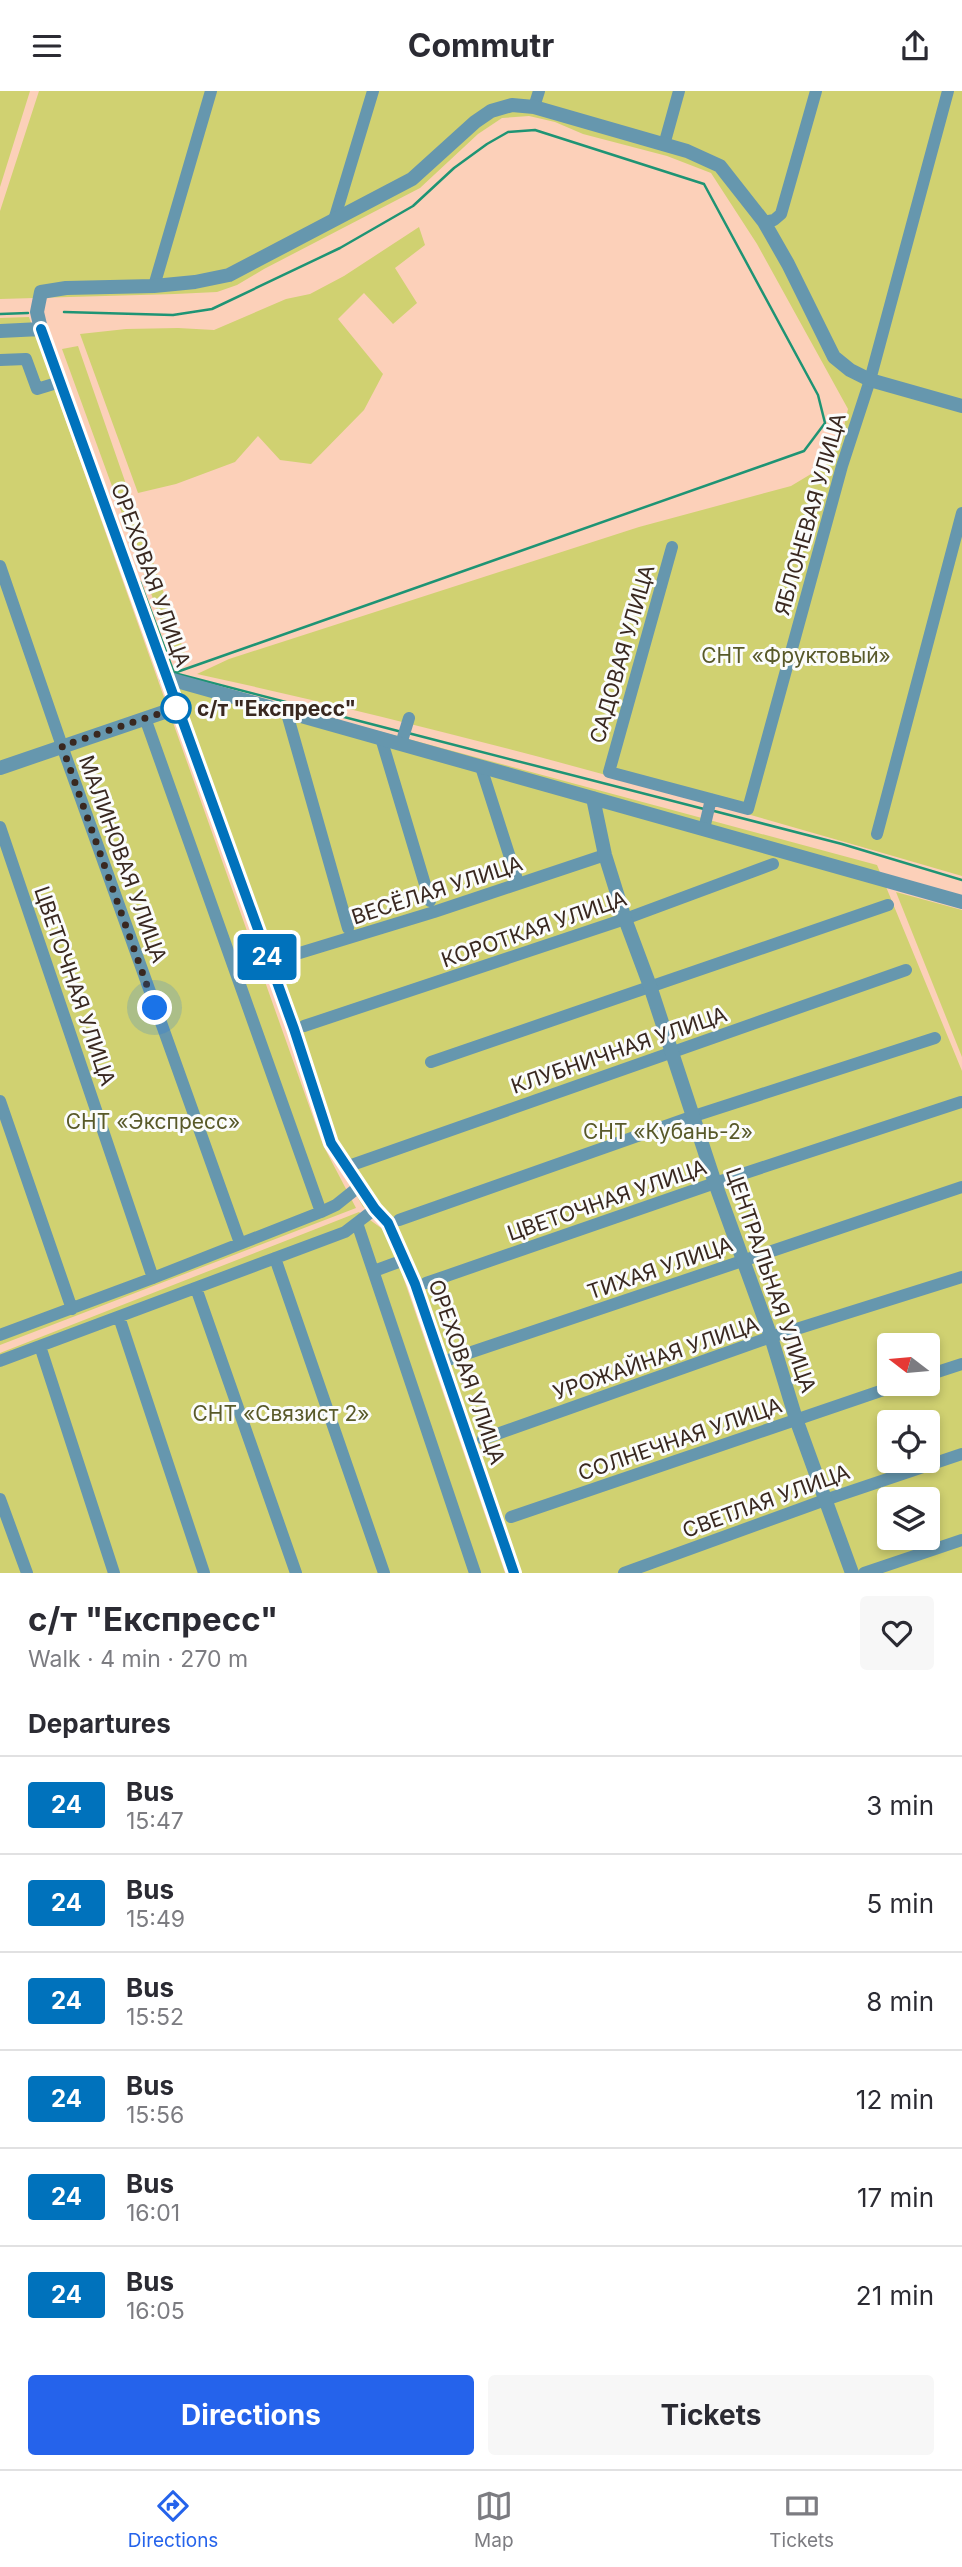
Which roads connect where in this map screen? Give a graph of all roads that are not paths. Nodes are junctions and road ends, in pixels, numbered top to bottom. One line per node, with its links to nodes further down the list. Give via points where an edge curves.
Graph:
1 (211, 91): 11 (street)
2 (373, 91): 9 (street)
3 (539, 91): 7 (street)
4 (679, 91): 8 (street)
5 (816, 91): 10 (street, via 781,214)
6 (948, 91): 15 (street, ЯБЛОНЕВАЯ УЛИЦА)
7 (534, 107): 8 (street); 9 (street, via 512,105 491,111 412,179)
8 (664, 145): 10 (street, via 720,166)
9 (334, 220): 11 (street, via 229,275)
10 (764, 222): 15 (street, via 834,357)
11 (154, 286): 12 (street, ОРЕХОВАЯ УЛИЦА, via 41,292 37,312)
12 (41, 329): 13 (street); 16 (street, ОРЕХОВАЯ УЛИЦА)
13 (0, 331)
14 (0, 360): 16 (street, via 26,359 37,390)
15 (870, 380): 17 (street); 31 (street, ЯБЛОНЕВАЯ УЛИЦА, via 748,809)
16 (60, 382): 21 (street, ОРЕХОВАЯ УЛИЦА)
17 (962, 406)
18 (962, 513): 34 (street)
19 (672, 547): 29 (street, САДОВАЯ УЛИЦА)
20 (0, 566): 26 (street, МАЛИНОВАЯ УЛИЦА)
21 (166, 678): 22 (street, ОРЕХОВАЯ УЛИЦА); 23 (street)
22 (176, 708): 24 (street); 53 (street, ОРЕХОВАЯ УЛИЦА, via 331,1143)
23 (286, 710): 25 (street); 42 (street)
24 (145, 718): 26 (street); 58 (street)
25 (381, 738): 27 (street, via 405,731); 38 (street)
26 (62, 746): 28 (street); 61 (street, МАЛИНОВАЯ УЛИЦА)
27 (481, 767): 30 (street); 37 (street)
28 (0, 768)
29 (609, 772): 31 (street, ЯБЛОНЕВАЯ УЛИЦА)
30 (593, 798): 33 (street); 35 (street, ЦЕНТРАЛЬНАЯ УЛИЦА)
31 (709, 807): 33 (street)
32 (0, 827): 67 (street, ЦВЕТОЧНАЯ УЛИЦА)
33 (704, 829): 39 (street)
34 (877, 834)
35 (605, 855): 41 (street, ЦЕНТРАЛЬНАЯ УЛИЦА); 43 (street, ВЕСЁЛАЯ УЛИЦА)
36 (773, 864): 41 (street, КОРОТКАЯ УЛИЦА)
37 (516, 876)
38 (430, 901)
39 (962, 902)
40 (888, 905): 45 (street)
41 (625, 919): 45 (street, ЦЕНТРАЛЬНАЯ УЛИЦА); 46 (street, КОРОТКАЯ УЛИЦА)
42 (348, 928)
43 (280, 959)
44 (906, 970): 48 (street, КЛУБНИЧНАЯ УЛИЦА)
45 (650, 986): 48 (street, ЦЕНТРАЛЬНАЯ УЛИЦА); 49 (street)
46 (304, 1026)
47 (935, 1038): 52 (street)
48 (671, 1051): 52 (street, ЦЕНТРАЛЬНАЯ УЛИЦА); 53 (street, КЛУБНИЧНАЯ УЛИЦА)
49 (431, 1062)
50 (0, 1101): 70 (street)
51 (961, 1102): 54 (street, ЦВЕТОЧНАЯ УЛИЦА)
52 (694, 1116): 54 (street, ЦЕНТРАЛЬНАЯ УЛИЦА); 59 (street)
53 (346, 1167): 55 (street, ОРЕХОВАЯ УЛИЦА)
54 (715, 1183): 64 (street, ЦЕНТРАЛЬНАЯ УЛИЦА); 68 (street, ЦВЕТОЧНАЯ УЛИЦА)
55 (361, 1185): 57 (street, ОРЕХОВАЯ УЛИЦА); 58 (street)
56 (962, 1187): 64 (street, ТИХАЯ УЛИЦА)
57 (375, 1209): 60 (street); 63 (street, ОРЕХОВАЯ УЛИЦА, via 388,1223)
58 (321, 1212): 61 (street)
59 (399, 1220)
60 (357, 1223): 62 (street, via 345,1233); 65 (street)
61 (240, 1244): 67 (street)
62 (275, 1258): 69 (street); 91 (street)
63 (404, 1260): 65 (street); 93 (street, ОРЕХОВАЯ УЛИЦА)
64 (745, 1260): 73 (street, ЦЕНТРАЛЬНАЯ УЛИЦА); 75 (street, ТИХАЯ УЛИЦА)
65 (374, 1271): 92 (street)
66 (962, 1277): 73 (street, УРОЖАЙНАЯ УЛИЦА)
67 (153, 1278): 70 (street)
68 (426, 1283)
69 (196, 1288): 71 (street); 90 (street)
70 (72, 1309): 72 (street)
71 (119, 1317): 74 (street); 89 (street)
72 (0, 1335)
73 (771, 1338): 80 (street, ЦЕНТРАЛЬНАЯ УЛИЦА); 81 (street, УРОЖАЙНАЯ УЛИЦА)
74 (40, 1346): 76 (street); 88 (street)
75 (451, 1359)
76 (0, 1361)
77 (962, 1364): 78 (street)
78 (940, 1371)
79 (877, 1392): 80 (street, СОЛНЕЧНАЯ УЛИЦА)
80 (796, 1419): 84 (street, ЦЕНТРАЛЬНАЯ УЛИЦА); 85 (street, СОЛНЕЧНАЯ УЛИЦА)
81 (483, 1439)
82 (962, 1454): 84 (street, СВЕТЛАЯ УЛИЦА)
83 (0, 1499): 87 (street)
84 (825, 1500): 94 (street, СВЕТЛАЯ УЛИЦА); 95 (street, ЦЕНТРАЛЬНАЯ УЛИЦА)
85 (511, 1517)
86 (962, 1540): 96 (street)
87 (27, 1573)
88 (114, 1573)
89 (204, 1573)
90 (296, 1573)
91 (384, 1573)
92 (475, 1573)
93 (514, 1573)
94 (624, 1573)
95 (852, 1573)
96 (864, 1573)

